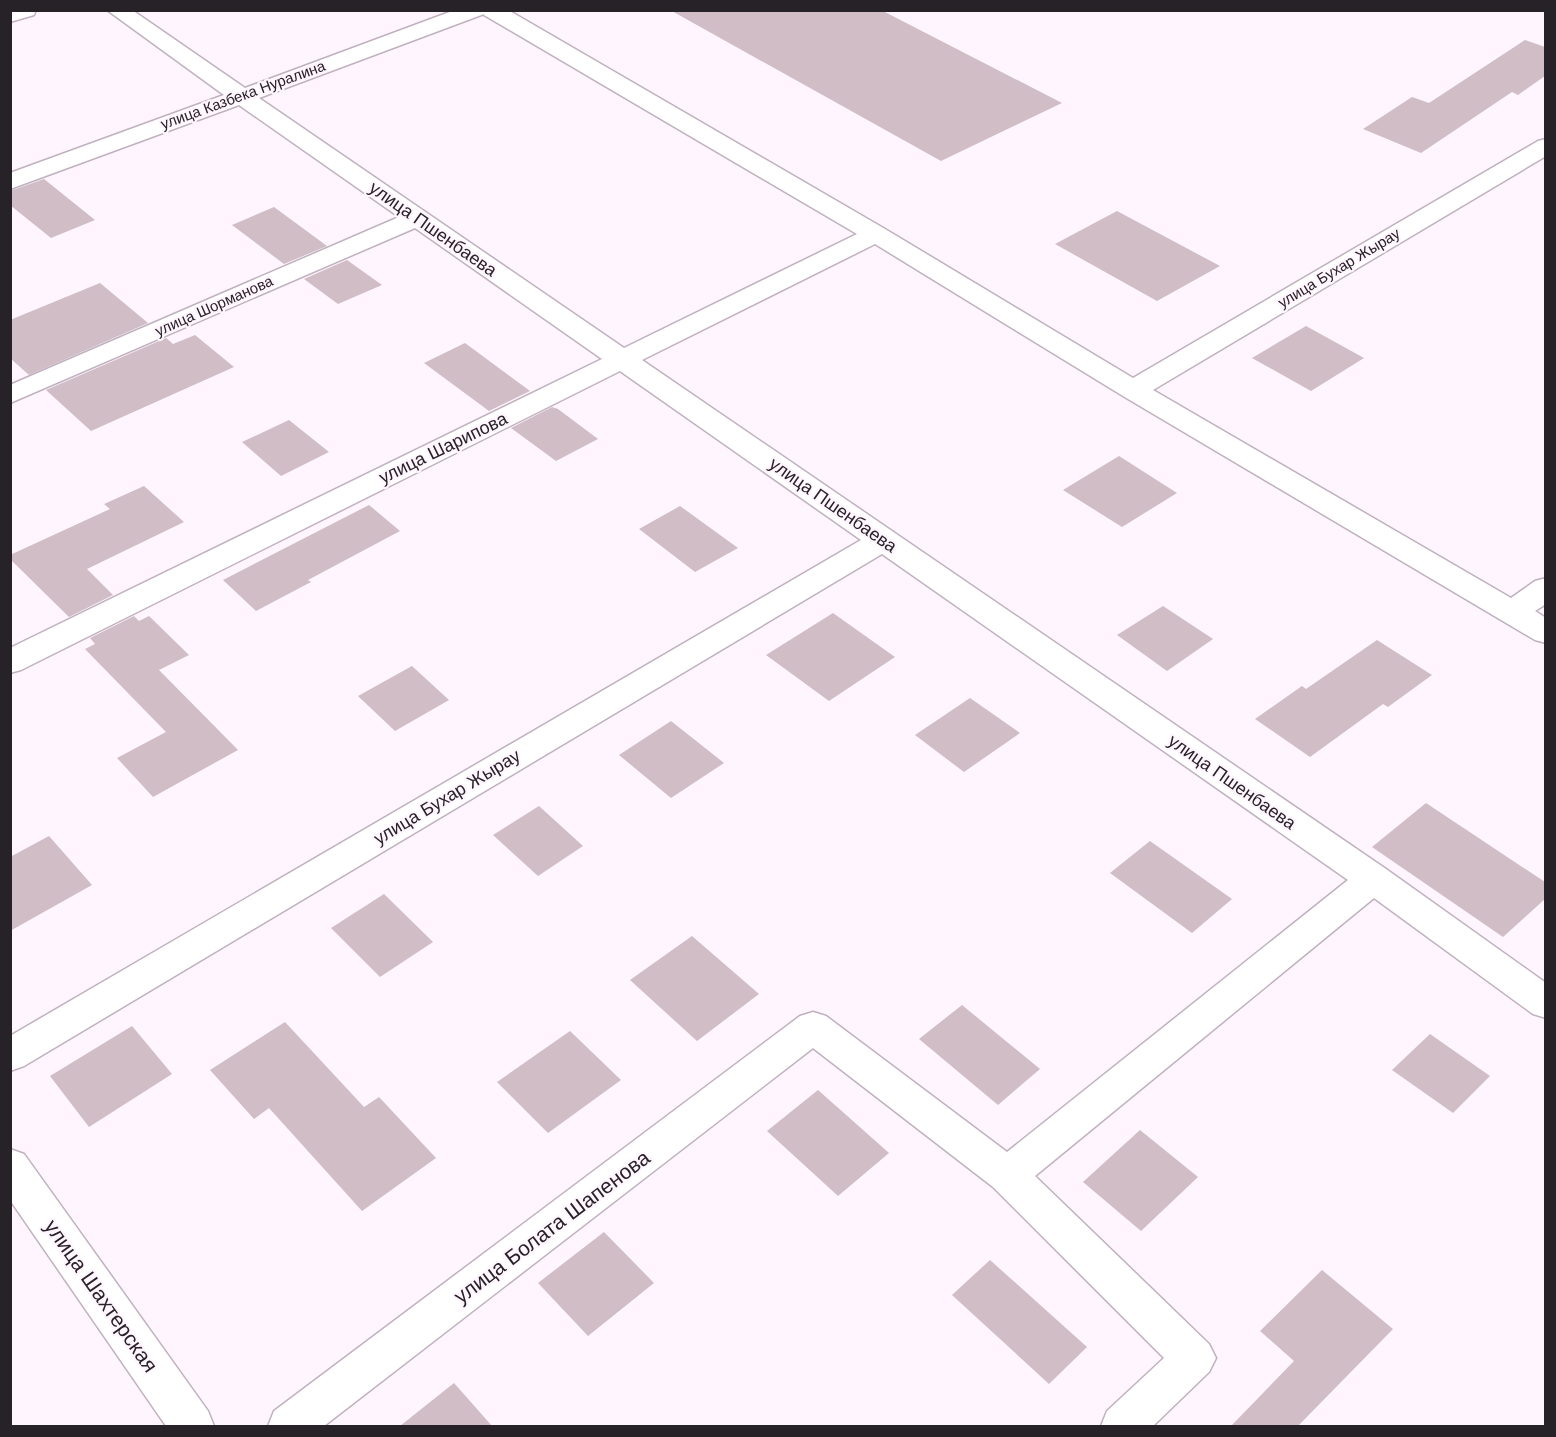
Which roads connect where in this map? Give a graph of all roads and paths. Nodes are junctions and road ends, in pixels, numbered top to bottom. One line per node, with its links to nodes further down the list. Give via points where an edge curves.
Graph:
1 (26, 10): 5 (street)
2 (117, 10): 6 (street, улица Пшенбаева)
3 (476, 10): 6 (street, улица Казбека Нуралина)
4 (492, 10): 10 (street)
5 (10, 16)
6 (240, 95): 8 (street, улица Казбека Нуралина); 9 (street, улица Пшенбаева)
7 (1545, 146): 12 (street, улица Бухар Жырау)
8 (10, 182)
9 (417, 218): 11 (street, улица Пшенбаева); 13 (street, улица Шорманова)
10 (876, 234): 11 (street, улица Шарипова); 12 (street)
11 (622, 359): 14 (street, улица Пшенбаева); 18 (street, улица Шарипова)
12 (1134, 390): 16 (street)
13 (10, 395)
14 (883, 540): 19 (street, улица Пшенбаева); 21 (street, улица Бухар Жырау)
15 (1545, 588): 16 (street)
16 (1513, 612): 17 (street)
17 (1545, 632)
18 (10, 662)
19 (1373, 879): 20 (street, улица Пшенбаева); 23 (street)
20 (1545, 1003)
21 (10, 1054)
22 (10, 1166): 24 (street, улица Шахтерская)
23 (1007, 1175): 25 (street, улица Болата Шапенова, via 813,1027); 26 (street, via 1194,1358)
24 (192, 1426)
25 (290, 1426)
26 (1123, 1426)

